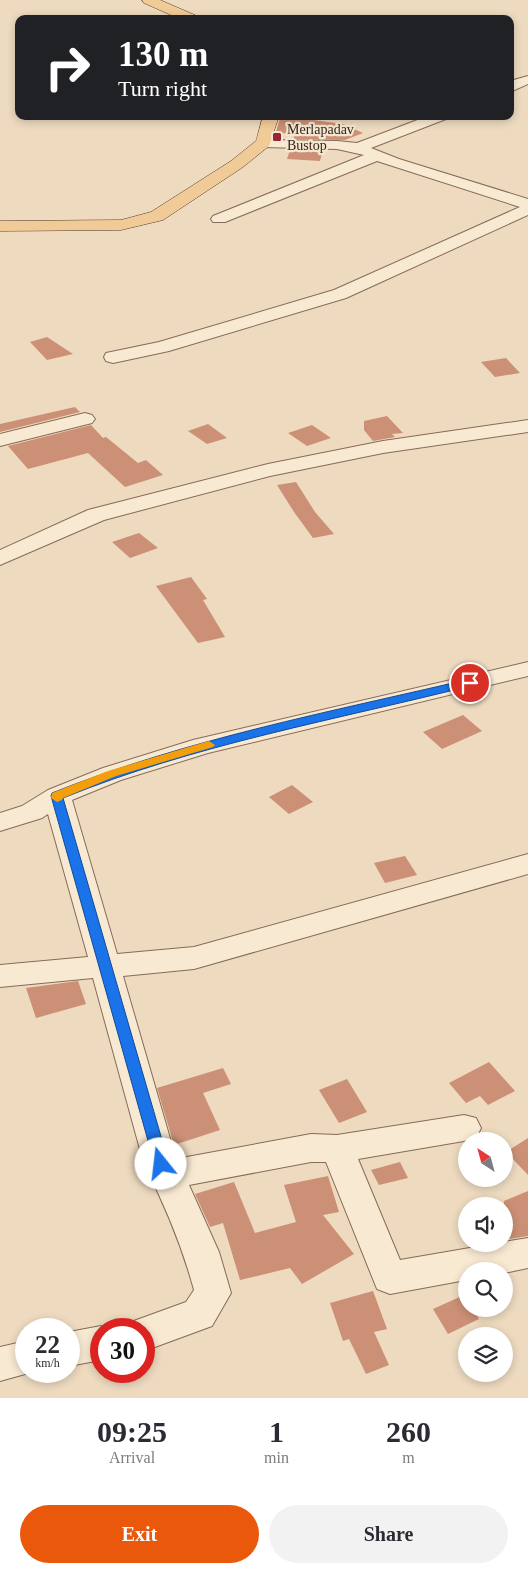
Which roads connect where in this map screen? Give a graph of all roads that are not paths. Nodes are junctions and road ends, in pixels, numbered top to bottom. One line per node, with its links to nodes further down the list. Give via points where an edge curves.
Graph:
1 (149, 0): 2 (main road)
2 (183, 15)
3 (528, 80): 4 (street)
4 (514, 85)
5 (270, 120): 7 (main road)
6 (431, 120): 8 (street)
7 (263, 143): 8 (street); 13 (main road, via 237,164 157,216 121,226)
8 (358, 148): 9 (street)
9 (378, 155): 10 (street); 12 (street)
10 (528, 204)
11 (528, 209): 14 (street, via 340,294 162,347)
12 (219, 219)
13 (0, 226)
14 (113, 357)
15 (84, 419): 17 (street)
16 (528, 426): 18 (street, via 383,447 268,470 96,515)
17 (0, 440)
18 (0, 558)
19 (528, 669): 20 (street, via 202,746 112,774)
20 (57, 796): 21 (street, via 32,812); 23 (street)
21 (0, 822)
22 (528, 864): 23 (street, via 194,958)
23 (105, 965): 24 (street); 27 (street, via 161,1164)
24 (0, 976)
25 (464, 1128): 26 (street)
26 (337, 1148): 27 (street, via 311,1148); 28 (street, via 390,1278)
27 (168, 1175): 29 (street, via 201,1252 213,1293 198,1314)
28 (528, 1252)
29 (155, 1330)
30 (15, 1361): 31 (street)
31 (0, 1364)

